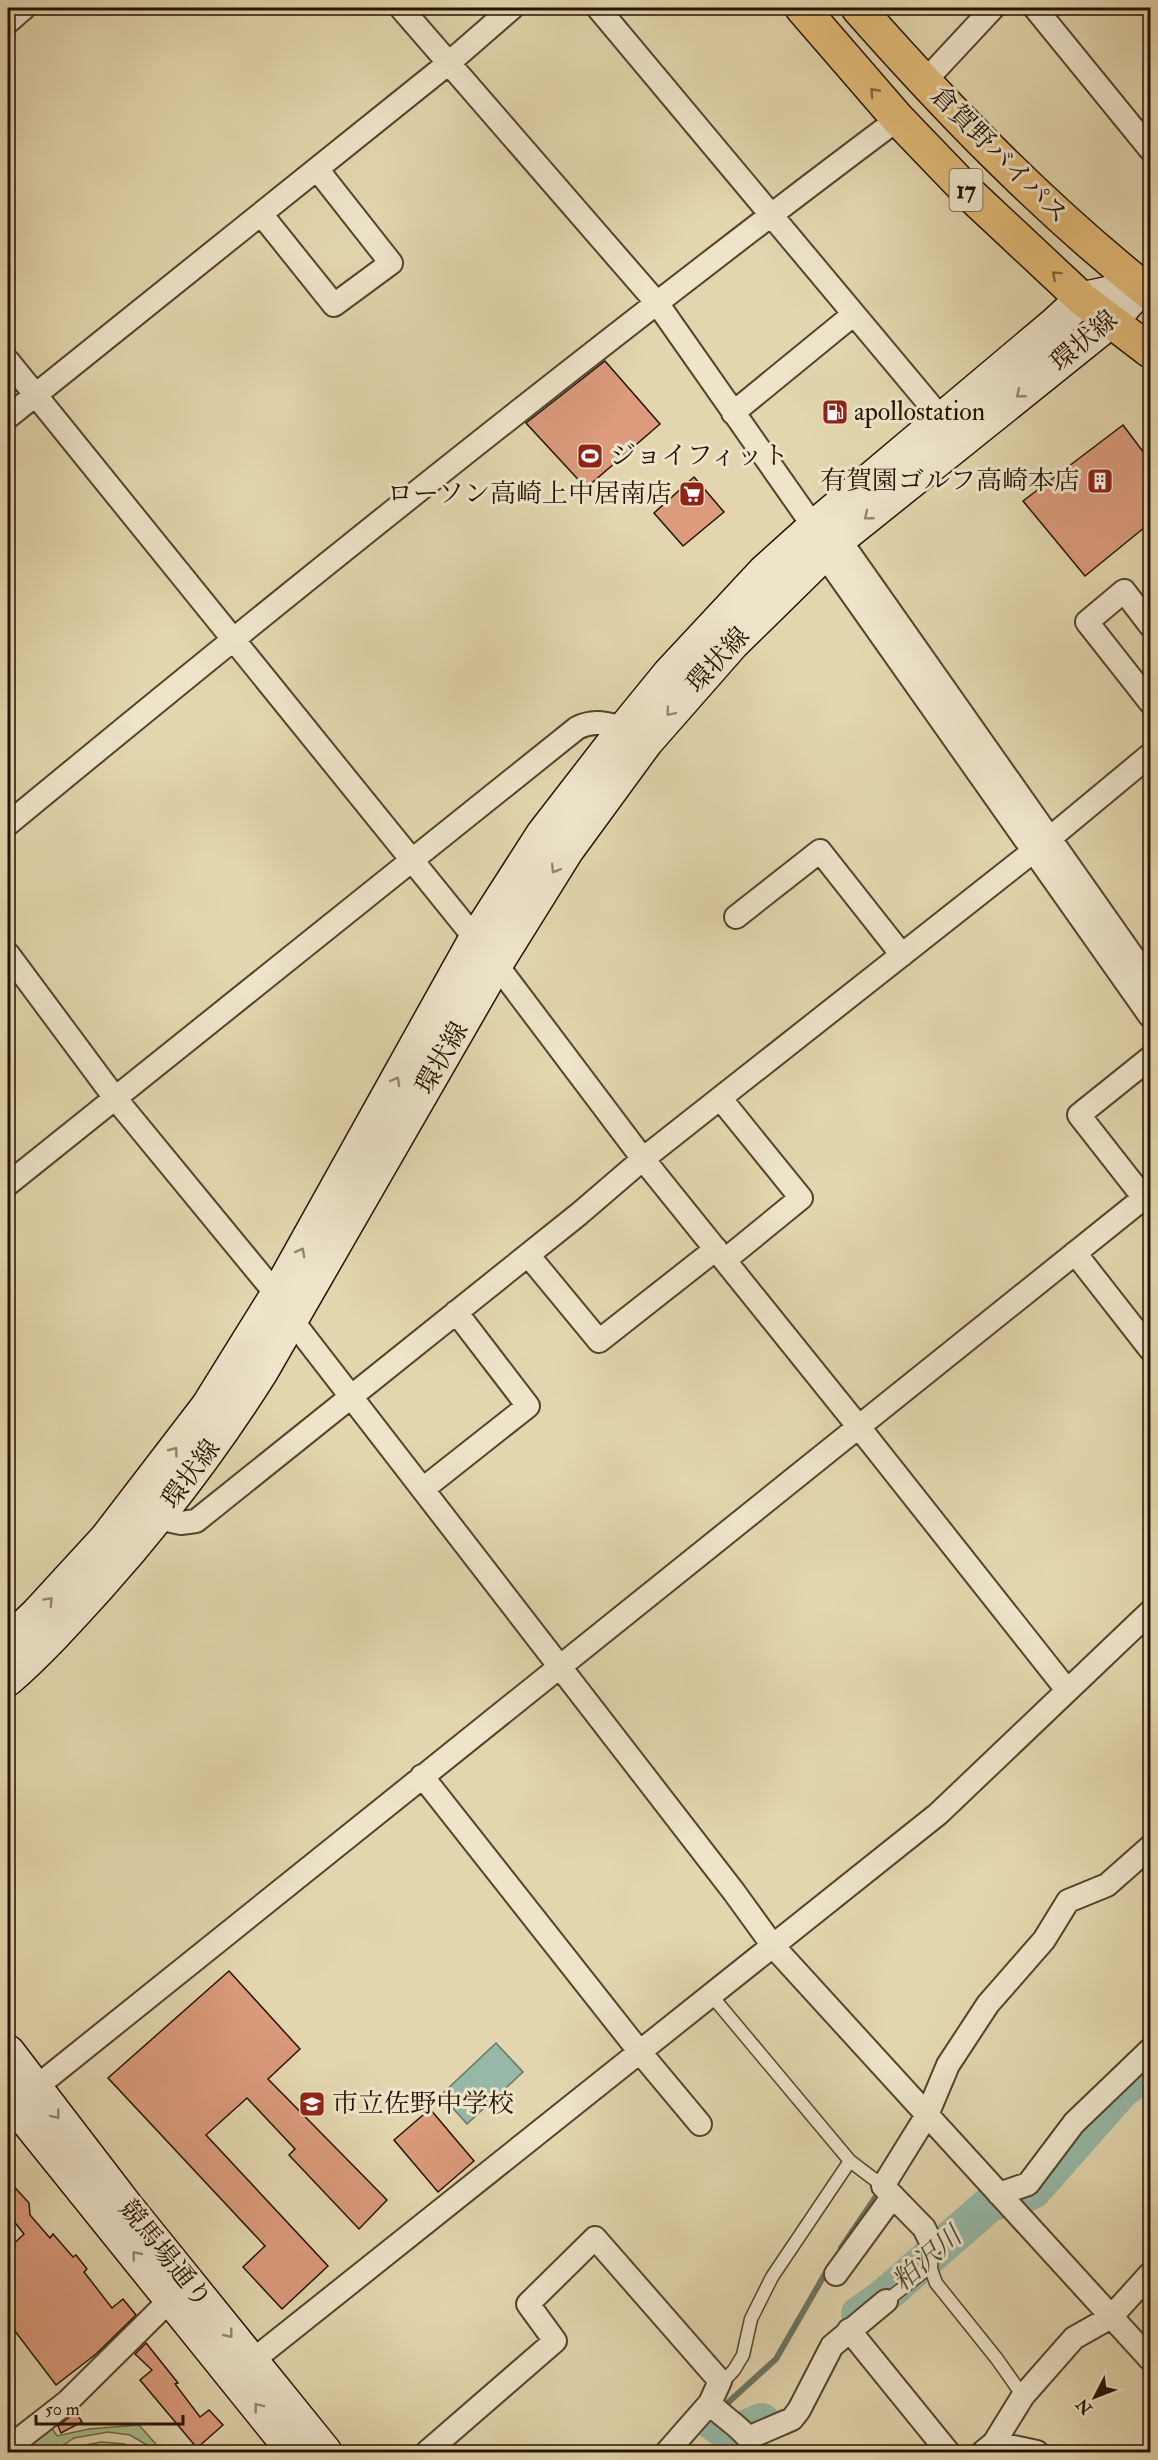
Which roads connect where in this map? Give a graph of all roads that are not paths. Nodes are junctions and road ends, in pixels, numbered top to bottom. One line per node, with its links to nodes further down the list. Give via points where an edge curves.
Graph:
1 (24, 8): 9 (street)
2 (401, 8): 10 (street)
3 (512, 8): 10 (street)
4 (598, 8): 16 (street)
5 (802, 8): 12 (highway, 倉賀野バイパス / 17, one-way to 5)
6 (858, 8): 11 (highway, 倉賀野バイパス / 17)
7 (993, 8): 11 (street)
8 (1035, 8): 13 (street)
9 (8, 22)
10 (450, 62): 14 (street); 19 (street)
11 (925, 81): 17 (highway, 倉賀野バイパス / 17, via 1053,211)
12 (898, 119): 16 (street); 18 (highway, 倉賀野バイパス / 17, one-way to 12, via 972,196)
13 (1150, 149)
14 (317, 170): 15 (street); 15 (street, via 391,262 334,305)
15 (261, 214): 24 (street)
16 (771, 215): 19 (street); 20 (street)
17 (1148, 286): 18 (street, 環状線); 21 (street, 環状線)
18 (1082, 298): 21 (highway, 倉賀野バイパス / 17); 27 (street, 環状線)
19 (657, 303): 25 (street); 30 (street)
20 (854, 314): 25 (street); 27 (street)
21 (1112, 321): 22 (highway, 倉賀野バイパス / 17); 28 (street, 環状線, one-way to 28)
22 (1150, 351)
23 (8, 362): 24 (street)
24 (35, 395): 26 (street); 30 (street)
25 (733, 413): 28 (street)
26 (8, 417)
27 (941, 418): 28 (street, 環状線)
28 (825, 540): 32 (street, 環状線, via 764,572 669,674); 35 (street, via 856,562); 38 (street, 環状線, one-way to 38, via 646,741 567,850)
29 (1150, 624): 31 (street, via 1124,591 1087,622)
30 (232, 639): 34 (street); 36 (street)
31 (1150, 702)
32 (625, 728): 36 (street, via 599,722 577,728); 38 (street, 環状線, via 543,834)
33 (1150, 756): 35 (street)
34 (8, 824)
35 (1042, 844): 40 (street); 41 (street); 42 (street)
36 (411, 860): 38 (street); 44 (street)
37 (736, 917): 40 (street, via 820,851)
38 (485, 952): 46 (street); 52 (street, 環状線)
39 (8, 954): 44 (street)
40 (902, 954): 45 (street)
41 (1150, 981)
42 (1150, 1016)
43 (1150, 1058): 48 (street, via 1079,1115)
44 (115, 1098): 47 (street); 52 (street)
45 (720, 1098): 46 (street); 51 (street, via 801,1198)
46 (643, 1159): 50 (street); 51 (street)
47 (8, 1184)
48 (1147, 1195): 49 (street)
49 (1075, 1253): 54 (street); 56 (street)
50 (528, 1255): 51 (street, via 599,1341); 53 (street)
51 (720, 1255): 56 (street)
52 (284, 1307): 55 (street); 58 (street, 環状線, via 229,1422); 60 (street, 環状線, one-way to 52, via 106,1539)
53 (456, 1312): 55 (street); 57 (street, via 528,1406)
54 (1150, 1349)
55 (351, 1396): 57 (street); 58 (street, via 196,1521 181,1523)
56 (858, 1426): 61 (street); 63 (street)
57 (423, 1490): 61 (street)
58 (158, 1518): 62 (street, 環状線, via 55,1634)
59 (1150, 1612): 63 (street)
60 (8, 1642)
61 (560, 1667): 64 (street); 66 (street)
62 (8, 1679)
63 (1066, 1690): 66 (street, via 938,1814)
64 (422, 1776): 69 (street); 71 (street)
65 (1150, 1847): 72 (street, via 1107,1885 1068,1901 1044,1940 988,2004 948,2065)
66 (773, 1946): 67 (street); 72 (street)
67 (711, 1995): 69 (street); 74 (lane)
68 (1150, 2050): 76 (street, via 1074,2123 1028,2184)
69 (639, 2051): 73 (street); 85 (street)
70 (8, 2052): 71 (street, 競馬場通り)
71 (16, 2100): 80 (street, 競馬場通り, one-way to 71); 85 (street, 競馬場通り, one-way to 85, via 126,2206)
72 (927, 2115): 75 (street); 76 (street)
73 (700, 2124)
74 (850, 2161): 75 (lane); 86 (lane, via 772,2277 752,2319 743,2355)
75 (888, 2191): 77 (street, via 924,2228); 78 (street)
76 (999, 2194): 82 (street)
77 (931, 2255): 81 (lane); 87 (lane, via 936,2283)
78 (836, 2274)
79 (1150, 2274): 82 (street)
80 (171, 2299): 85 (street, 競馬場通り); 88 (street, via 67,2402)
81 (886, 2301): 83 (street)
82 (1111, 2317): 84 (street); 87 (street, via 1074,2338)
83 (849, 2330): 86 (street, via 832,2346 792,2419 748,2438 737,2424 722,2416); 94 (street)
84 (1150, 2359)
85 (243, 2369): 90 (street, 競馬場通り, one-way to 85); 91 (street, 競馬場通り)
86 (714, 2395): 92 (street, via 720,2381 596,2238 528,2304 555,2341); 93 (street)
87 (1023, 2396): 89 (street)
88 (8, 2448)
89 (988, 2448): 95 (street)
90 (294, 2452)
91 (325, 2452)
92 (427, 2452)
93 (667, 2452)
94 (948, 2452)
95 (1037, 2452)

